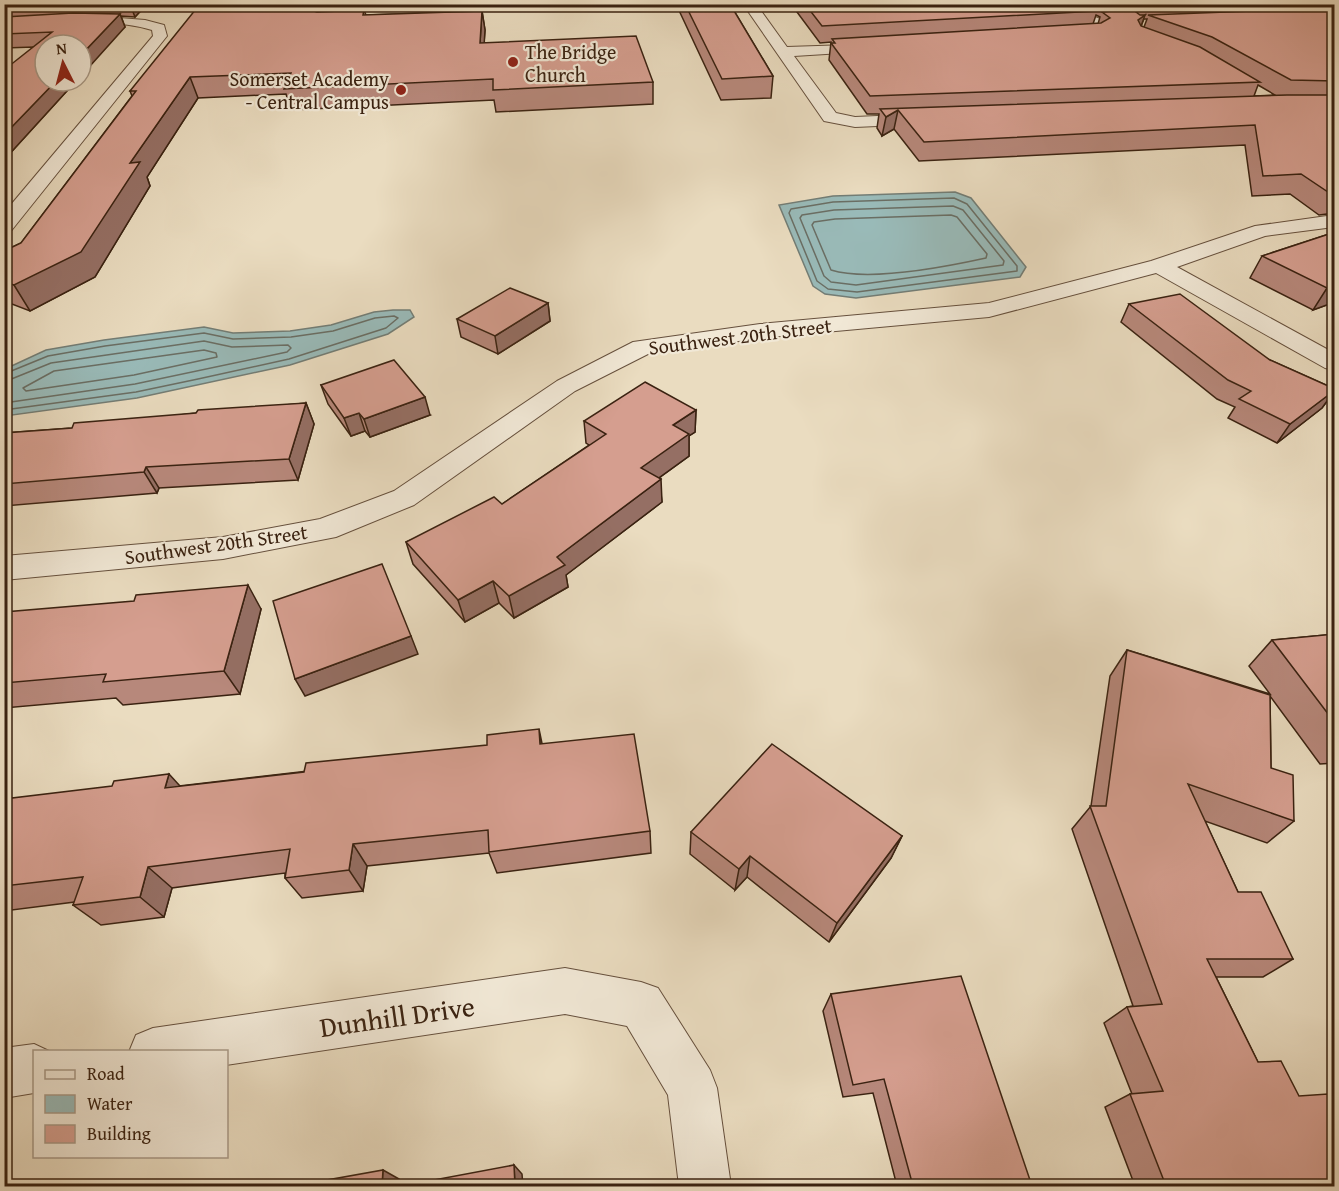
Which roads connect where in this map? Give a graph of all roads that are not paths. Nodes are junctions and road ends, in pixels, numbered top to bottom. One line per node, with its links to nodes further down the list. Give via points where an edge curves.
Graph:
1 (748, 4): 6 (street)
2 (1048, 4): 3 (street, via 1095,32)
3 (1115, 23)
4 (4, 25): 9 (street, via 119,21 149,24 159,28 160,36)
5 (891, 46): 6 (street)
6 (783, 52): 7 (street, via 830,117 855,122)
7 (937, 119)
8 (1335, 221): 10 (street, Southwest 20th Street, via 1262,230)
9 (4, 227)
10 (1160, 266): 11 (street); 12 (street, Southwest 20th Street, via 989,310 642,346 566,386 404,498 325,529 223,548)
11 (1335, 363)
12 (4, 568)
13 (167, 1050): 16 (street, Dunhill Drive, via 565,991 641,1005 692,1088)
14 (33, 1069): 15 (street)
15 (4, 1073)
16 (705, 1186)

